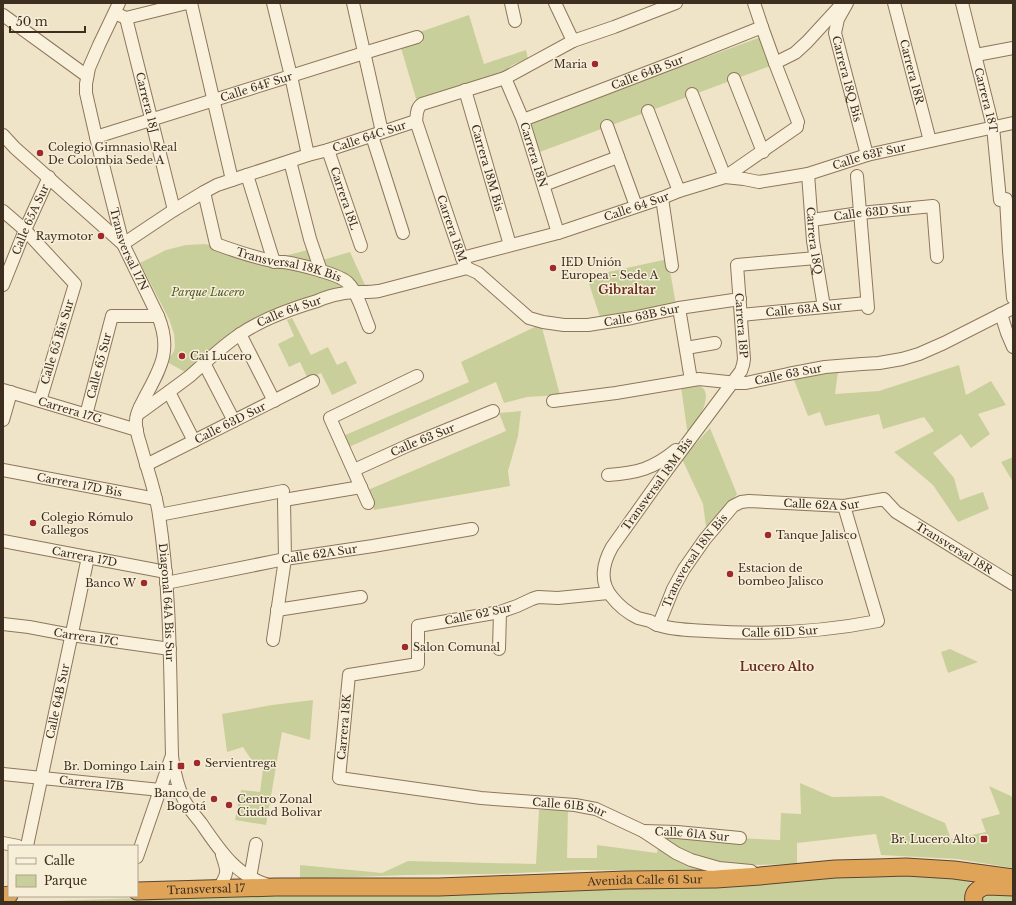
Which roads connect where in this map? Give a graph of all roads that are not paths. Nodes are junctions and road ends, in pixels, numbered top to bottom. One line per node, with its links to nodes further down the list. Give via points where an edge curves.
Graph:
1 (187, 3): 15 (street)
2 (191, 3): 30 (street)
3 (273, 3): 25 (street)
4 (353, 3): 21 (street)
5 (511, 3): 16 (street)
6 (555, 3): 19 (street)
7 (676, 3): 19 (street, Calle 64C Sur)
8 (754, 3): 17 (street)
9 (843, 3): 23 (street, via 795,53)
10 (847, 3): 45 (street, Carrera 18Q Bis, via 840,15 835,33)
11 (894, 3): 41 (street, Carrera 18R)
12 (962, 3): 22 (street, Carrera 18T)
13 (117, 8): 15 (street); 24 (street, Transversal 17N, via 96,50)
14 (3, 15): 24 (street)
15 (126, 18): 32 (street, Carrera 18J)
16 (515, 21)
17 (761, 22): 23 (street); 33 (street, Calle 64B Sur, via 677,61)
18 (417, 37): 21 (street, Calle 64F Sur)
19 (573, 40): 26 (street, Calle 64C Sur)
20 (1013, 48): 22 (street)
21 (364, 52): 25 (street, Calle 64F Sur); 38 (street)
22 (976, 55): 37 (street, Carrera 18T)
23 (775, 63): 43 (street, Calle 64 Sur, via 797,124)
24 (87, 76): 40 (street, Transversal 17N, via 86,93)
25 (291, 76): 30 (street, Calle 64F Sur); 44 (street)
26 (505, 78): 28 (street, Calle 64C Sur); 33 (street, Carrera 18N)
27 (734, 79): 43 (street)
28 (465, 90): 34 (street, Calle 64C Sur, via 420,105); 67 (street, Carrera 18M Bis)
29 (692, 94): 52 (street)
30 (214, 100): 32 (street, Calle 64F Sur); 53 (street)
31 (648, 111): 55 (street)
32 (151, 119): 40 (street, Calle 64F Sur); 59 (street, Carrera 18J)
33 (523, 120): 54 (street, Carrera 18N)
34 (416, 121): 38 (street, Calle 64C Sur); 72 (street, Carrera 18M)
35 (1013, 123): 37 (street, Calle 63F Sur)
36 (606, 126): 46 (street)
37 (993, 127): 41 (street, Calle 63F Sur); 77 (street, Carrera 18T)
38 (377, 134): 42 (street, Calle 64C Sur); 64 (street)
39 (3, 135): 51 (street)
40 (96, 137): 66 (street, Transversal 17N)
41 (930, 141): 45 (street, Calle 63F Sur)
42 (328, 150): 44 (street, Calle 64C Sur); 68 (street, Carrera 18L)
43 (763, 152): 52 (street, Calle 64 Sur)
44 (308, 155): 47 (street, Calle 64C Sur)
45 (867, 155): 48 (street, Calle 63F Sur)
46 (618, 157): 54 (street); 58 (street)
47 (290, 161): 49 (street, Calle 64C Sur); 74 (street)
48 (808, 174): 52 (street, Calle 63F Sur, via 759,182); 62 (street, Carrera 18Q)
49 (247, 175): 53 (street, Calle 64C Sur); 71 (street)
50 (857, 176): 61 (street)
51 (49, 177): 63 (street, Calle 65A Sur); 66 (street)
52 (725, 177): 55 (street, Calle 64 Sur)
53 (232, 180): 56 (street, Calle 64C Sur)
54 (544, 185): 65 (street, Carrera 18N)
55 (679, 191): 57 (street, Calle 64 Sur)
56 (204, 192): 59 (street, Calle 64C Sur); 71 (street, Transversal 18K Bis, via 216,244)
57 (662, 198): 58 (street, Calle 64 Sur); 73 (street)
58 (636, 206): 65 (street, Calle 64 Sur)
59 (174, 210): 66 (street, Calle 64C Sur)
60 (3, 211): 63 (street)
61 (860, 213): 62 (street, Calle 63D Sur); 70 (street, Calle 63D Sur, via 933,206); 79 (street, Calle 63A Sur, via 867,305)
62 (812, 220): 69 (street, Carrera 18Q)
63 (25, 230): 75 (street, Calle 65A Sur); 98 (street, Calle 65 Bis Sur, via 75,284)
64 (403, 233)
65 (558, 233): 67 (street, Calle 64 Sur)
66 (124, 244): 84 (street, Transversal 17N)
67 (510, 245): 72 (street, Calle 64 Sur)
68 (361, 246)
69 (816, 258): 78 (street, Carrera 18P, via 737,265); 79 (street, Carrera 18Q)
70 (937, 258)
71 (274, 262): 74 (street, Transversal 18K Bis)
72 (464, 263): 76 (street, Calle 64 Sur, via 379,291); 85 (street, Carrera 18M, via 529,318)
73 (672, 266)
74 (321, 271): 76 (street, Transversal 18K Bis, via 347,282)
75 (3, 285)
76 (355, 292): 86 (street); 87 (street, Calle 64 Sur, via 340,294 293,309)
77 (1013, 298)
78 (740, 299): 80 (street, Calle 63B Sur); 83 (street, Carrera 18P)
79 (824, 307): 83 (street, Calle 63A Sur)
80 (679, 308): 85 (street, Calle 63B Sur, via 588,325); 90 (street)
81 (1013, 308): 82 (street, Calle 63 Sur)
82 (1001, 314): 89 (street); 95 (street, Calle 63 Sur, via 919,354 902,359 825,367 746,383)
83 (741, 315): 95 (street, Carrera 18P, via 744,359)
84 (158, 316): 102 (street, Transversal 17N, via 164,336 164,356); 103 (street, Calle 65 Sur, via 112,316)
85 (543, 322)
86 (369, 327)
87 (240, 334): 91 (street, Calle 64 Sur); 99 (street)
88 (715, 343): 90 (street)
89 (1013, 347)
90 (686, 348): 93 (street)
91 (204, 363): 97 (street, Calle 64 Sur); 105 (street)
92 (417, 376): 111 (street, via 330,418)
93 (691, 380): 95 (street, Calle 63 Sur); 100 (street, Calle 63 Sur)
94 (313, 381): 99 (street, Calle 63D Sur)
95 (732, 383): 107 (street, Transversal 18M Bis)
96 (7, 391): 98 (street, Carrera 17G); 104 (street)
97 (169, 392): 102 (street, Calle 64 Sur); 108 (street)
98 (40, 401): 103 (street, Carrera 17G)
99 (274, 401): 105 (street, Calle 63D Sur)
100 (553, 401)
101 (493, 411): 111 (street, Calle 63 Sur)
102 (137, 414): 106 (street, Diagonal 64A Bis Sur)
103 (86, 415): 106 (street, Carrera 17G)
104 (3, 420)
105 (234, 421): 108 (street, Calle 63D Sur)
106 (137, 430): 109 (street, Diagonal 64A Bis Sur)
107 (693, 434): 112 (street, via 666,458 646,469 628,474); 127 (street, Transversal 18M Bis, via 608,553 604,574)
108 (194, 441): 109 (street, Calle 63D Sur)
109 (146, 465): 115 (street, Diagonal 64A Bis Sur)
110 (3, 470): 115 (street, Carrera 17D Bis)
111 (354, 470): 113 (street)
112 (608, 475)
113 (361, 487): 114 (street); 117 (street)
114 (284, 496): 120 (street); 124 (street)
115 (156, 499): 120 (street, Diagonal 64A Bis Sur)
116 (740, 502): 118 (street, Calle 62A Sur); 132 (street, Transversal 18N Bis, via 733,506 705,538 684,569)
117 (368, 503)
118 (844, 506): 119 (street, Calle 62A Sur, via 884,499); 132 (street, Calle 61D Sur, via 878,621 836,628 755,633 681,629)
119 (896, 512): 126 (street, Transversal 18R)
120 (159, 515): 125 (street, Diagonal 64A Bis Sur)
121 (472, 529): 124 (street, Calle 62A Sur)
122 (3, 541): 123 (street, Carrera 17D)
123 (88, 557): 125 (street, Carrera 17D); 133 (street, Calle 64B Sur)
124 (285, 559): 125 (street, Calle 62A Sur); 129 (street)
125 (166, 577): 135 (street, Diagonal 64A Bis Sur)
126 (1013, 584)
127 (608, 593): 130 (street, Calle 62 Sur, via 532,599); 132 (street, Calle 61D Sur, via 617,604 630,613)
128 (361, 597): 129 (street)
129 (277, 610): 134 (street)
130 (500, 612): 136 (street); 137 (street, Calle 62 Sur, via 418,626 418,664)
131 (3, 624): 133 (street, Carrera 17C)
132 (657, 625)
133 (72, 635): 135 (street, Carrera 17C); 140 (street, Calle 64B Sur)
134 (273, 640)
135 (170, 649): 138 (street, Diagonal 64A Bis Sur)
136 (500, 649)
137 (349, 675): 141 (street, Carrera 18K)
138 (172, 756): 142 (street); 143 (street, Diagonal 64A Bis Sur)
139 (3, 774): 140 (street, Carrera 17B)
140 (41, 778): 142 (street, Carrera 17B); 149 (street, Calle 64B Sur)
141 (339, 778): 144 (street, Calle 61B Sur, via 481,798 575,805 596,809)
142 (160, 790): 143 (street, Carrera 17B); 151 (street)
143 (180, 792): 150 (street, Diagonal 64A Bis Sur, via 183,800)
144 (643, 831): 145 (street, Calle 61A Sur); 152 (street, Calle 61B Sur, via 676,853 700,863 719,868)
145 (740, 838)
146 (3, 843): 148 (street)
147 (256, 844): 153 (street)
148 (13, 845)
149 (27, 845)
150 (220, 850): 153 (street, via 236,868); 157 (street, via 227,873)
151 (138, 854)
152 (786, 874): 154 (highway, Avenida Calle 61 Sur, via 835,869 906,867); 155 (highway, Avenida Calle 61 Sur, via 716,879 439,887)
153 (250, 878): 155 (street)
154 (1013, 878)
155 (276, 887): 157 (highway, Transversal 17)
156 (1013, 887): 159 (highway, via 982,887 975,893)
157 (219, 888): 158 (highway, Transversal 17)
158 (138, 891)
159 (974, 902)

